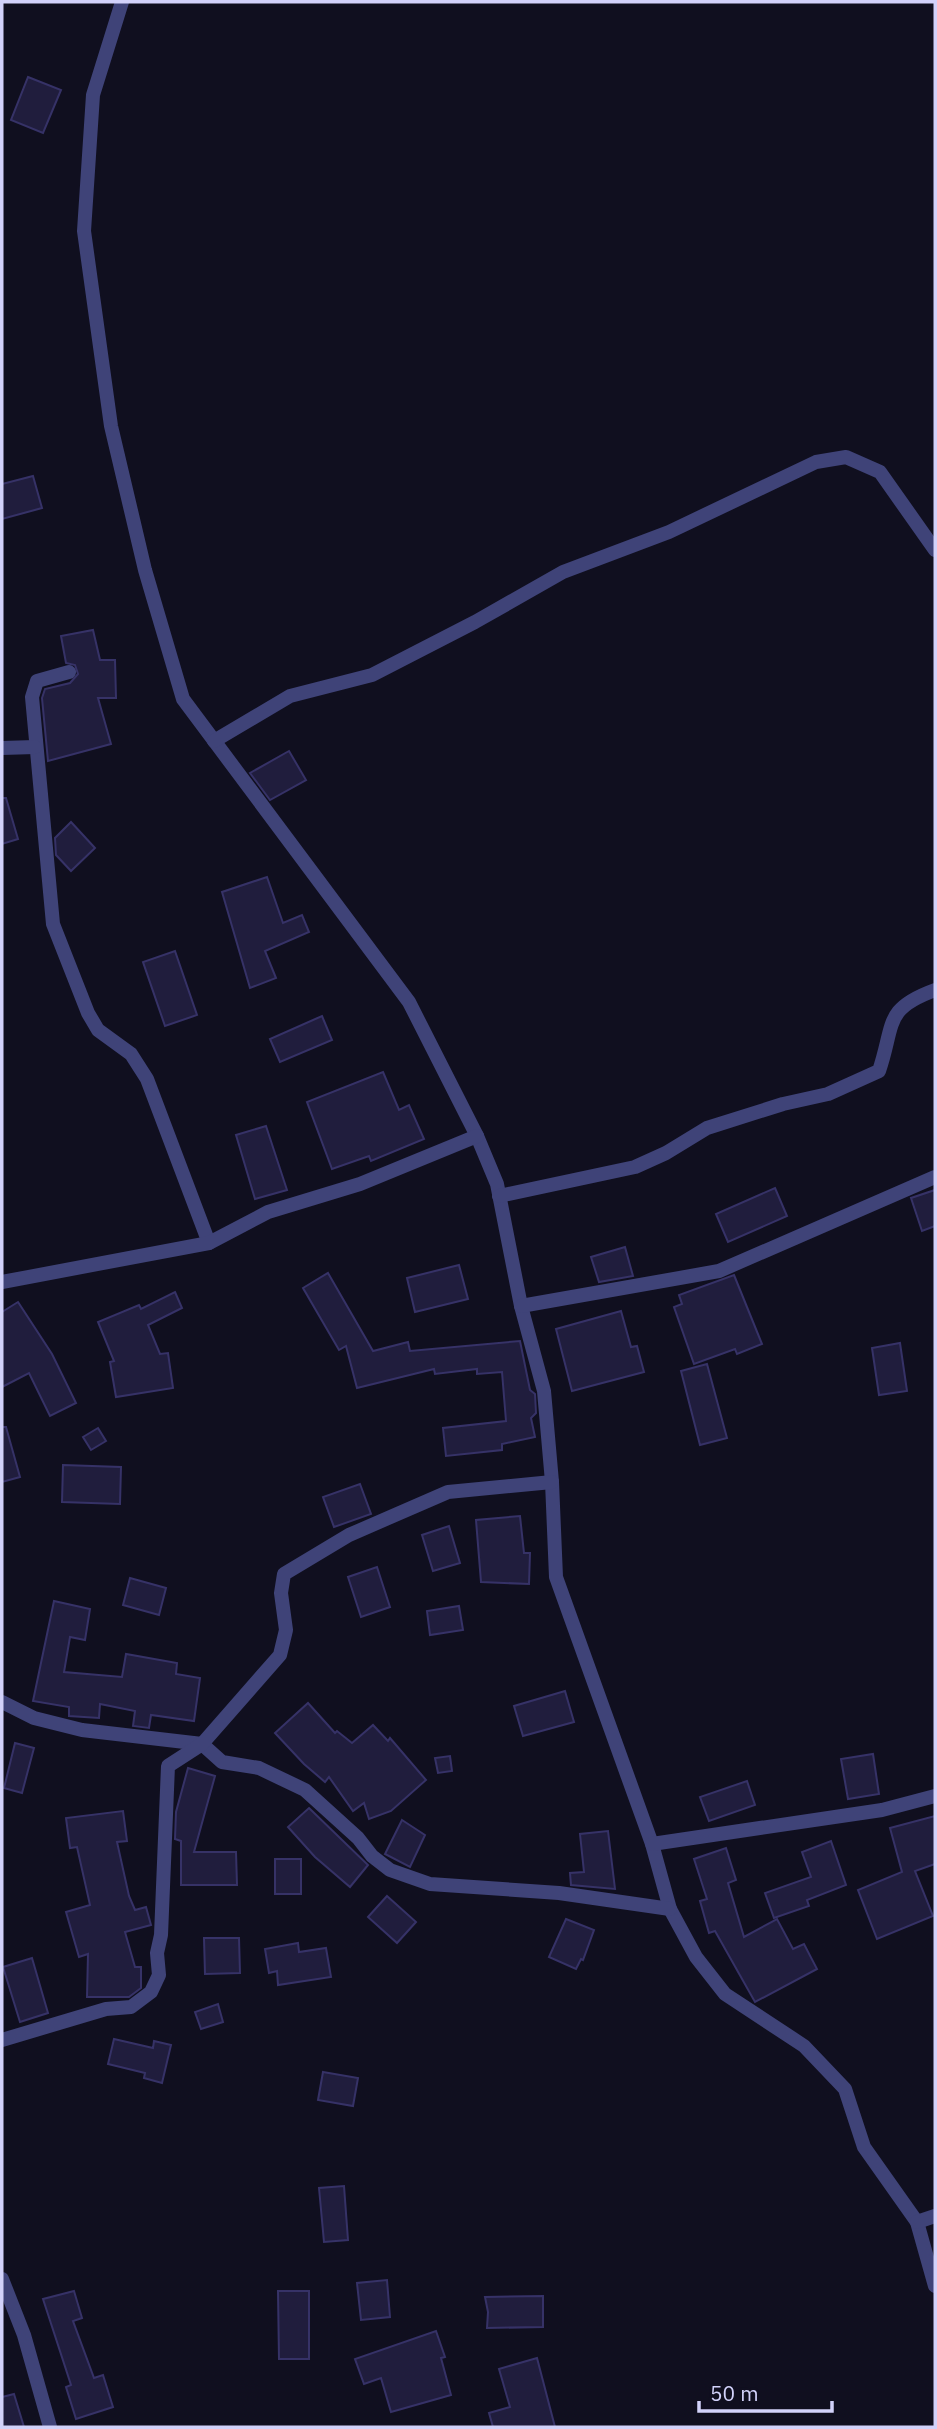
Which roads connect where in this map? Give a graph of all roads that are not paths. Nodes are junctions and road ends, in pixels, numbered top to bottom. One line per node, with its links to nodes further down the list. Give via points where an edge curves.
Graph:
1 (122, 2): 4 (street, via 93,95 83,231 111,426 145,570 183,699)
2 (935, 550): 4 (street, via 880,472 846,457 816,462 669,532 563,572 372,675 290,696)
3 (69, 673): 5 (street, via 37,681 32,697)
4 (214, 741): 8 (street, via 409,1002)
5 (35, 747): 6 (street); 11 (street, via 56,933 98,1030 131,1054 147,1079)
6 (2, 748)
7 (935, 990): 10 (street, via 911,999 894,1013 879,1071 828,1094 707,1128 635,1167)
8 (477, 1136): 10 (street); 11 (street, via 360,1184 268,1212)
9 (935, 1177): 13 (street, via 719,1271)
10 (499, 1196): 13 (street)
11 (209, 1243): 12 (street)
12 (2, 1282)
13 (521, 1306): 14 (street, via 544,1391)
14 (552, 1482): 16 (street, via 448,1492 298,1563 284,1574 281,1593 286,1630 280,1655); 18 (street, via 556,1577)
15 (2, 1702): 16 (street, via 34,1718 82,1730)
16 (202, 1744): 19 (street, via 222,1762 259,1768 306,1790 390,1870 430,1884 559,1893); 20 (street, via 168,1766 159,1975 151,1992 131,2007 106,2009)
17 (935, 1796): 18 (street, via 882,1810)
18 (652, 1844): 19 (street)
19 (670, 1909): 22 (street, via 696,1957 725,1994 804,2046 845,2089 864,2147)
20 (2, 2040)
21 (935, 2216): 22 (street)
22 (917, 2222): 24 (street)
23 (2, 2279): 25 (street, via 24,2335)
24 (935, 2286)
25 (50, 2427)

